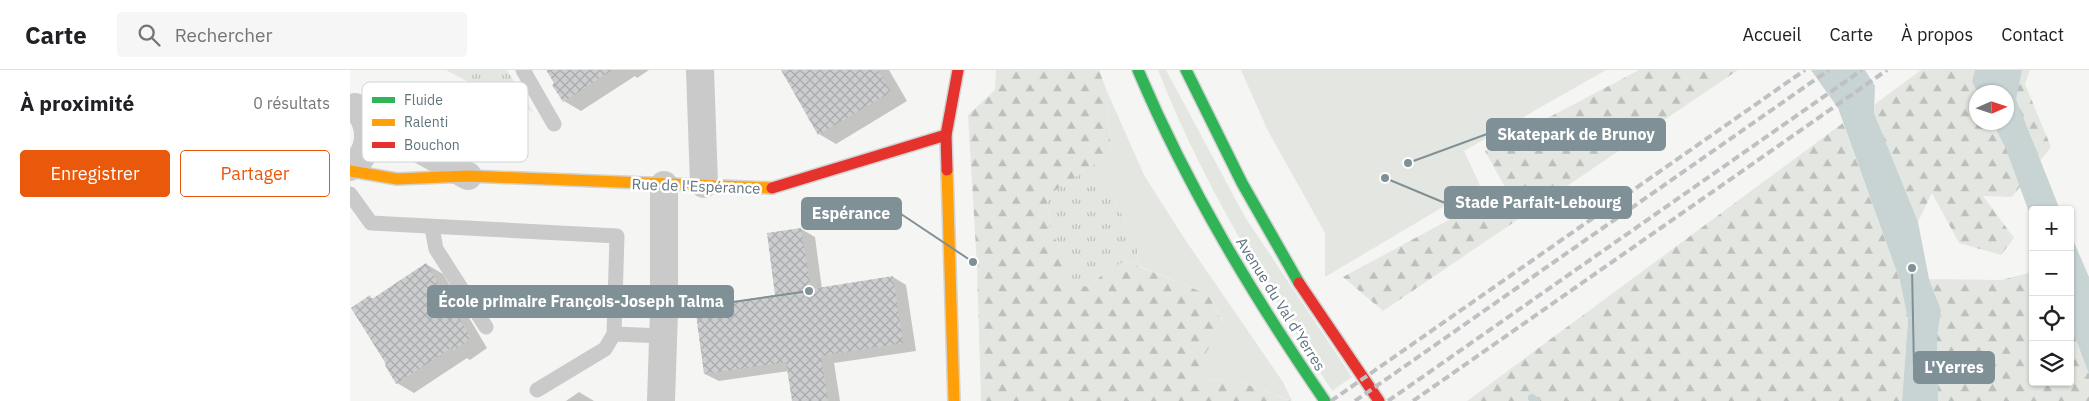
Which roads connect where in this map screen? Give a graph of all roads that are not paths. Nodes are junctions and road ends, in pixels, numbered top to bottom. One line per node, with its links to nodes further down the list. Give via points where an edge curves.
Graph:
1 (523, 70): 8 (lane)
2 (700, 70): 14 (street)
3 (958, 70): 9 (street)
4 (1138, 70): 24 (street, Avenue du Val d'Yerres, via 1175,152 1213,222 1290,350)
5 (1186, 70): 25 (street, Avenue du Val d'Yerres, via 1279,249)
6 (356, 108): 7 (street)
7 (362, 121)
8 (554, 124)
9 (946, 135): 14 (street, Rue de l'Espérance, via 769,189); 23 (street)
10 (362, 156): 12 (street)
11 (443, 162): 13 (street, Rue de l'Espérance)
12 (350, 169): 13 (street, Rue de l'Espérance, via 397,179)
13 (468, 176): 15 (street, Rue de l'Espérance)
14 (704, 184): 15 (street, Rue de l'Espérance)
15 (664, 185): 20 (street)
16 (350, 194): 17 (lane, via 371,223)
17 (432, 228): 18 (lane, via 436,249); 19 (lane, via 617,236)
18 (486, 327)
19 (614, 334): 20 (lane); 21 (lane, via 605,349)
20 (664, 336): 22 (street)
21 (537, 390)
22 (662, 401)
23 (954, 401)
24 (1325, 401)
25 (1380, 401)

